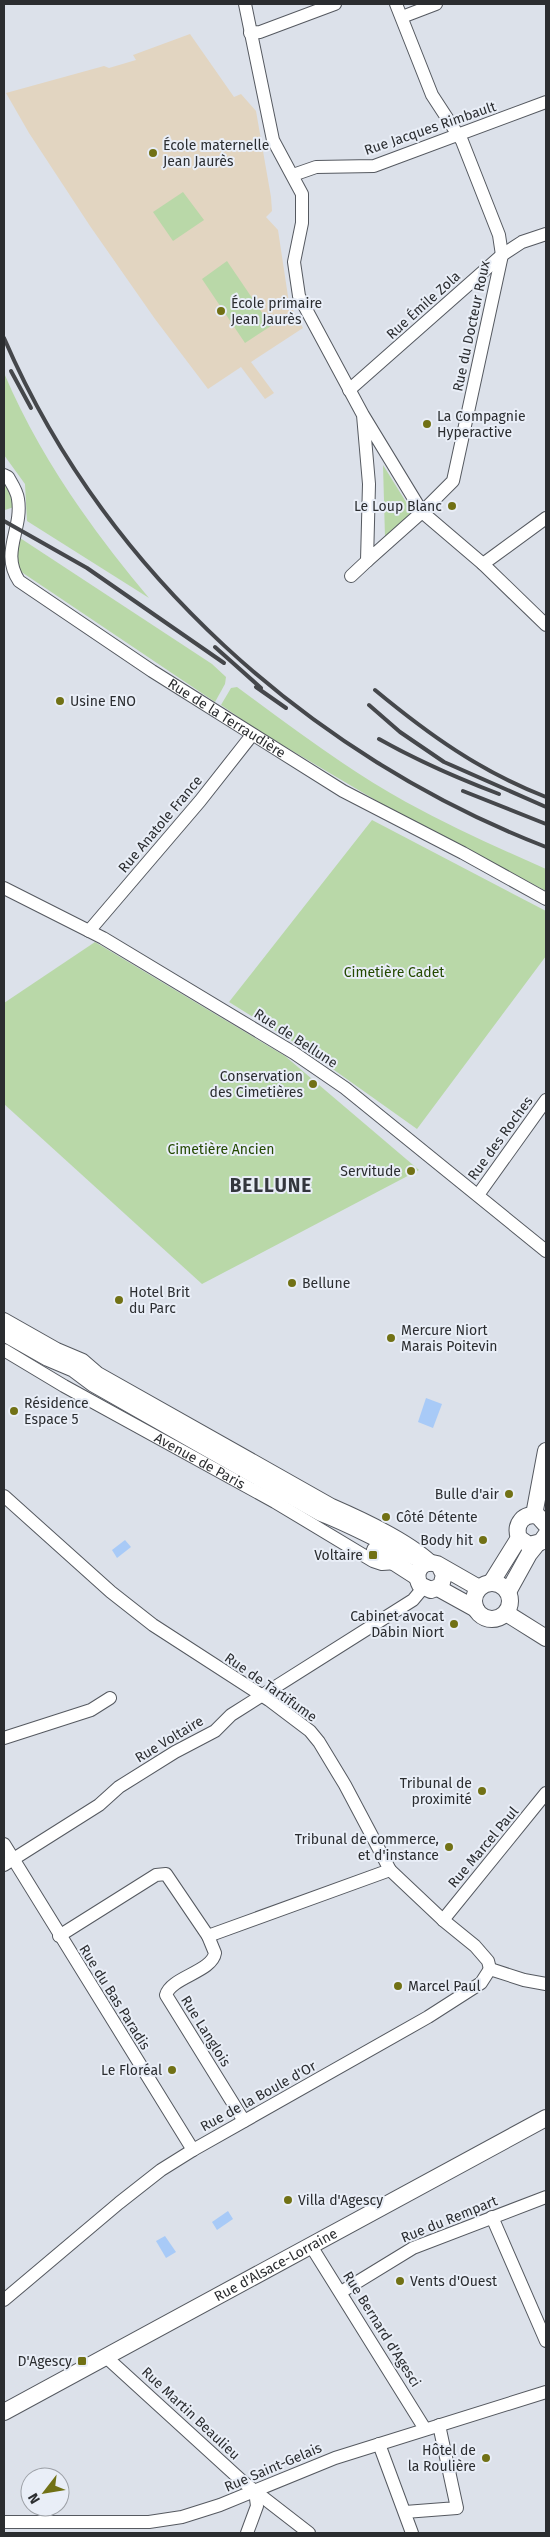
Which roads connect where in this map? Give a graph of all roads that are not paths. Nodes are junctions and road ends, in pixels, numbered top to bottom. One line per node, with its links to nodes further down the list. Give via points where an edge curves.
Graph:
1 (245, 4): 6 (street)
2 (335, 4): 6 (street)
3 (396, 4): 5 (street, Rue du Docteur Roux)
4 (436, 4): 5 (street)
5 (402, 17): 8 (street, Rue du Docteur Roux, via 432,95)
6 (250, 33): 9 (street, via 273,140)
7 (546, 102): 8 (street, Rue Jacques Rimbault)
8 (459, 134): 9 (street, Rue Jacques Rimbault, via 374,166 316,167); 11 (street, Rue du Docteur Roux, via 499,235)
9 (293, 175): 12 (street, via 304,206 294,262 299,296)
10 (546, 234): 11 (street, Rue Émile Zola, via 522,242)
11 (502, 255): 12 (street, Rue Émile Zola); 15 (street, Rue du Docteur Roux, via 453,481)
12 (350, 390): 13 (street)
13 (363, 415): 15 (street); 17 (street, via 369,484)
14 (4, 476): 21 (street, Rue de la Terraudière, via 8,477 18,500 6,552 11,574 144,666)
15 (422, 512): 17 (street, Rue du Docteur Roux); 18 (street)
16 (546, 518): 18 (street)
17 (367, 561): 19 (street, Rue du Docteur Roux)
18 (484, 564): 20 (street)
19 (351, 576)
20 (546, 625)
21 (252, 735): 23 (street, Rue de la Terraudière, via 343,792); 24 (street, Rue Anatole France, via 194,809)
22 (4, 888): 24 (street, Rue de Bellune)
23 (546, 899)
24 (89, 931): 26 (street, Rue de Bellune, via 294,1053 345,1088)
25 (546, 1100): 26 (street, Rue des Roches)
26 (478, 1195): 27 (street, Rue de Bellune)
27 (546, 1251)
28 (4, 1319): 30 (street, Avenue de Paris)
29 (4, 1333): 32 (main road, Avenue de Paris)
30 (35, 1337): 32 (street); 34 (street, Avenue de Paris, via 83,1360 98,1373)
31 (4, 1350): 40 (street, Avenue de Paris, via 282,1506 357,1552 382,1564)
32 (44, 1356): 34 (main road, Avenue de Paris, via 74,1369 94,1384)
33 (546, 1452): 37 (main road)
34 (235, 1457): 36 (street, Avenue de Paris); 36 (main road, Avenue de Paris, via 297,1499)
35 (4, 1496): 48 (street, Rue de Tartifume, via 140,1614)
36 (321, 1506): 40 (main road, Avenue de Paris, via 346,1534); 41 (main road, Avenue de Paris, via 391,1547)
37 (540, 1520): 38 (main road, via 521,1520 517,1528)
38 (519, 1538): 39 (main road, via 525,1543); 43 (main road)
39 (542, 1540): 44 (main road, via 528,1554)
40 (397, 1563): 42 (main road, Avenue de Paris)
41 (434, 1564): 42 (main road, via 421,1566); 42 (main road, via 444,1579); 43 (main road, Avenue de Paris)
42 (426, 1585): 45 (main road, Avenue de Paris); 48 (street, Rue Voltaire, via 413,1600)
43 (485, 1586): 44 (main road, via 501,1585); 45 (main road, via 474,1600)
44 (508, 1592): 46 (main road, via 510,1603)
45 (476, 1608): 46 (main road, via 479,1614 489,1619)
46 (506, 1613): 47 (main road)
47 (546, 1638)
48 (263, 1697): 53 (street, Rue Voltaire, via 231,1715 215,1731 119,1787 99,1805); 54 (street, Rue de Tartifume, via 291,1716 319,1742 346,1785)
49 (110, 1698): 50 (street, via 91,1710)
50 (4, 1738)
51 (546, 1793): 55 (street, Rue Marcel Paul)
52 (4, 1844): 53 (street, Rue du Bas Paradis)
53 (8, 1862): 56 (street, Rue du Bas Paradis)
54 (390, 1870): 55 (street, Rue de Tartifume); 57 (street)
55 (443, 1920): 58 (street, Rue de Tartifume, via 481,1952)
56 (59, 1936): 57 (street, Rue Langlois, via 161,1873 170,1878); 62 (street, Rue du Bas Paradis)
57 (208, 1936): 61 (street, Rue Langlois, via 215,1953 212,1960 170,1987 166,1995)
58 (490, 1969): 59 (street); 61 (street, Rue de la Boule d'Or, via 481,1983 451,2003)
59 (546, 1984)
60 (546, 2118): 65 (main road, Rue d'Alsace-Lorraine)
61 (244, 2121): 62 (street, Rue de la Boule d'Or)
62 (193, 2150): 67 (street, Rue de la Boule d'Or, via 119,2203)
63 (546, 2197): 64 (street, Rue du Rempart)
64 (492, 2217): 66 (street, Rue du Rempart, via 413,2248); 68 (street)
65 (311, 2246): 66 (street, Rue Bernard d'Agesci); 69 (main road, Rue d'Alsace-Lorraine)
66 (340, 2292): 73 (street, Rue Bernard d'Agesci)
67 (4, 2300)
68 (546, 2341)
69 (106, 2357): 71 (main road, Rue d'Alsace-Lorraine); 75 (street, Rue Martin Beaulieu)
70 (546, 2392): 72 (street, Rue Saint-Gelais)
71 (4, 2412)
72 (439, 2425): 73 (street, Rue Saint-Gelais); 76 (street, via 457,2508)
73 (425, 2429): 74 (street, Rue Saint-Gelais)
74 (380, 2444): 75 (street, Rue Saint-Gelais, via 335,2458); 76 (street)
75 (255, 2491): 78 (street, Rue Saint-Gelais); 79 (street, via 257,2506); 80 (street, Rue Martin Beaulieu)
76 (405, 2512): 81 (street)
77 (4, 2522): 78 (street, Rue Saint-Gelais)
78 (164, 2527)
79 (247, 2533)
80 (309, 2533)
81 (412, 2533)

